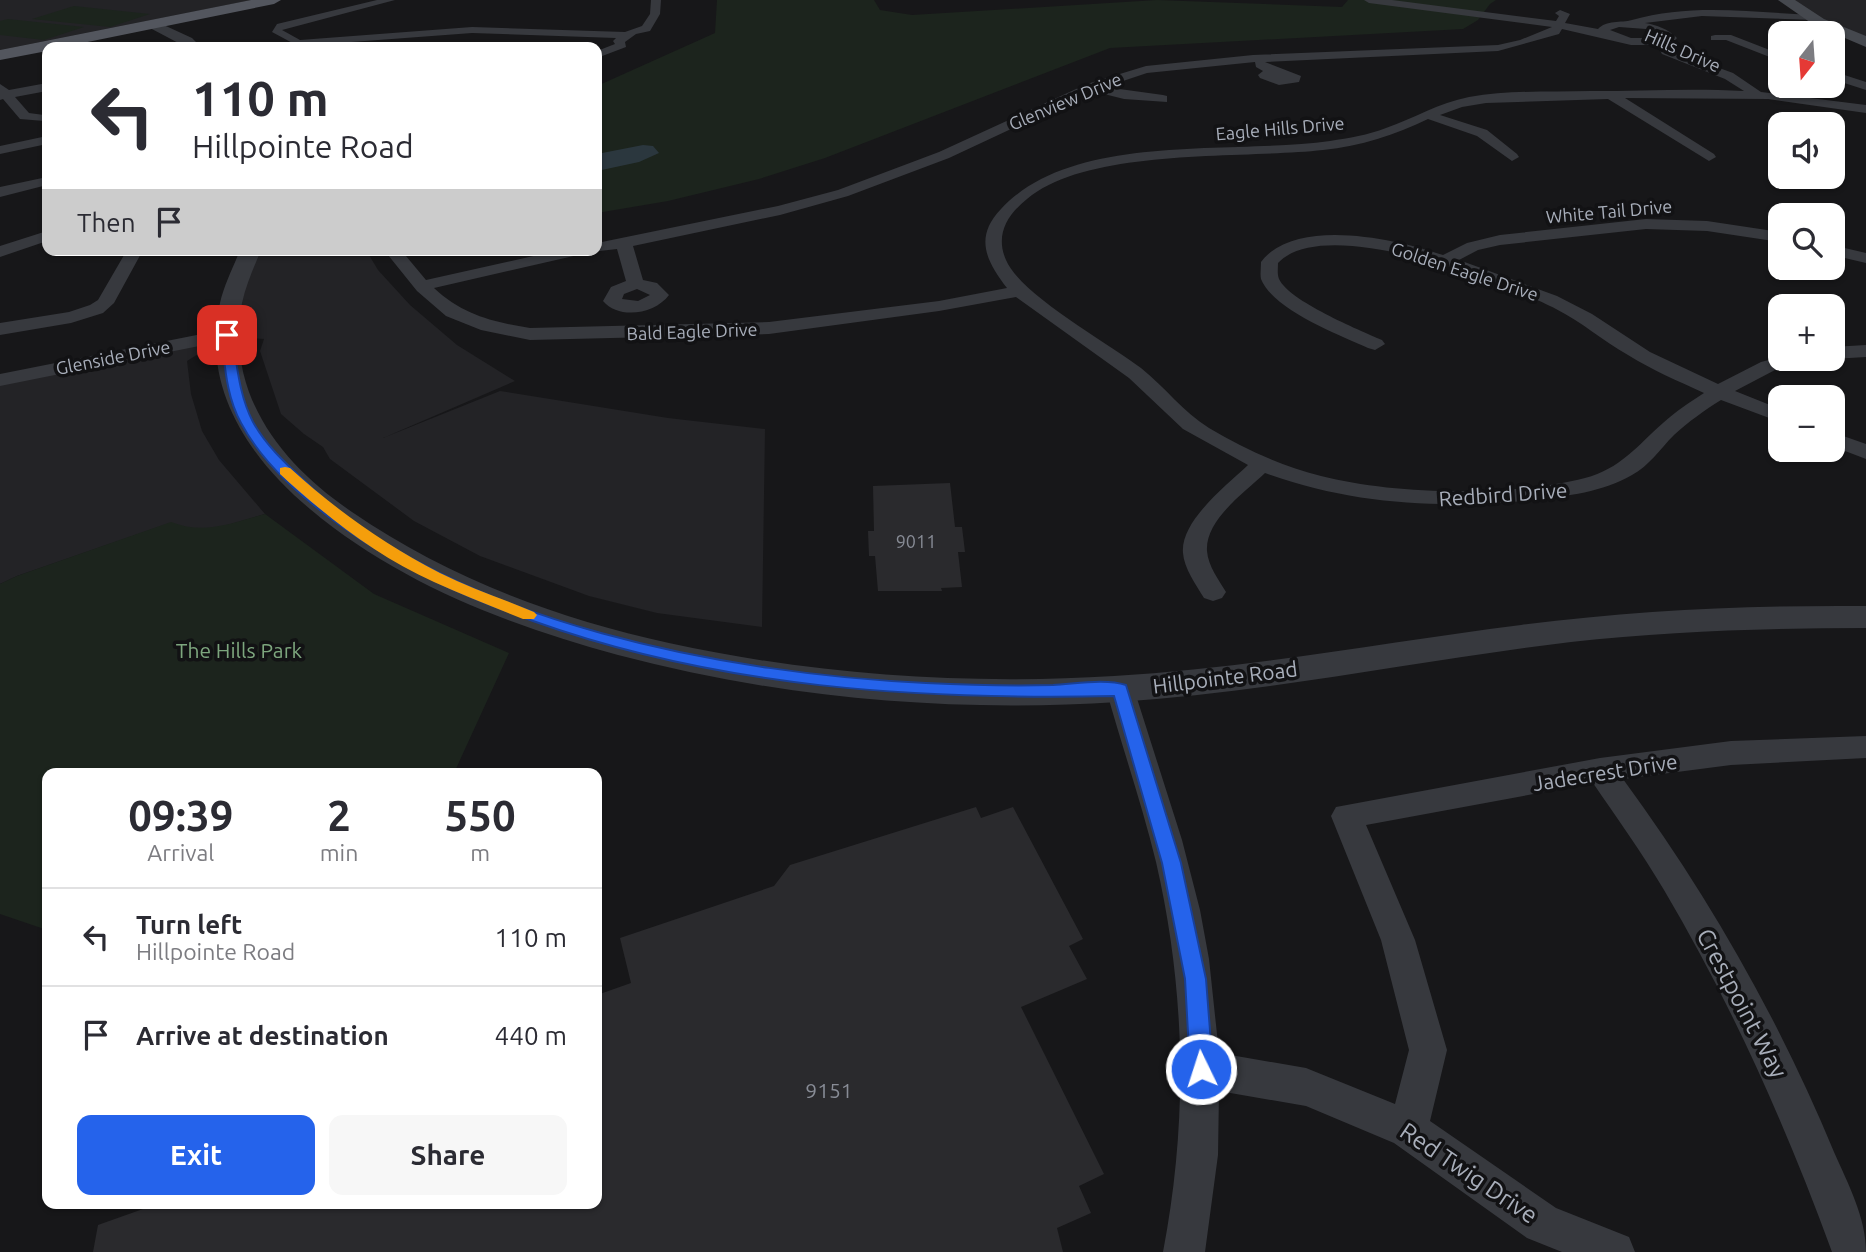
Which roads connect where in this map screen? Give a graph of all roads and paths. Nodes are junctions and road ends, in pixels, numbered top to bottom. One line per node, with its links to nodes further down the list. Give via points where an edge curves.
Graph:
1 (275, 0): 14 (main road)
2 (390, 0): 24 (street, via 277,29)
3 (656, 0): 16 (street, via 646,29)
4 (1369, 0): 13 (street)
5 (1394, 0): 13 (street)
6 (1571, 0): 13 (street)
7 (1768, 0): 10 (main road)
8 (1785, 0): 11 (main road)
9 (292, 2): 14 (main road)
10 (1793, 18): 11 (street, Hills Drive); 12 (main road); 15 (street, Hills Drive, via 1689,13 1654,16); 17 (street, Hills Drive, via 1682,21 1666,25)
11 (1811, 18): 26 (main road)
12 (1800, 21)
13 (1554, 23): 15 (street); 33 (street, Glenview Drive, via 1523,43 1498,48)
14 (149, 29): 20 (main road); 21 (main road); 22 (street); 23 (street)
15 (1615, 31): 17 (street, Hills Drive); 41 (street, Hills Drive, via 1650,56)
16 (626, 35): 25 (street, via 472,30); 30 (street, via 619,41 622,44)
17 (1665, 37): 42 (street, Hills Drive, via 1662,48 1669,54 1729,76)
18 (1715, 38): 31 (street, via 1727,37)
19 (1845, 41): 28 (main road)
20 (74, 42)
21 (94, 42)
22 (166, 42)
23 (188, 42)
24 (302, 42)
25 (317, 42)
26 (1866, 42)
27 (42, 48): 32 (main road)
28 (1866, 49)
29 (42, 53): 34 (main road)
30 (602, 53)
31 (1768, 53)
32 (0, 55)
33 (1253, 59): 35 (street); 38 (street, Glenview Drive, via 1146,69)
34 (0, 61)
35 (1272, 71)
36 (1845, 79): 37 (street)
37 (1866, 86)
38 (1091, 87): 44 (street); 56 (street, Glenview Drive, via 944,155 843,192 780,210)
39 (42, 88): 40 (street)
40 (2, 93): 47 (street, via 25,116)
41 (1731, 93): 42 (street, Eagle Hills Drive); 43 (street, Eagle Hills Drive)
42 (1757, 94): 45 (street, Eagle Hills Drive)
43 (1611, 95): 46 (street, Eagle Hills Drive, via 1494,98); 51 (street)
44 (1163, 99)
45 (1866, 109)
46 (1425, 114): 50 (street, via 1482,133); 68 (street, Eagle Hills Drive, via 1391,131 1325,146 1139,158 1058,175 1030,188 1006,207 994,228 994,253)
47 (39, 118)
48 (42, 141): 49 (street)
49 (0, 150)
50 (1512, 157)
51 (1709, 158)
52 (42, 182): 53 (street)
53 (0, 192)
54 (1768, 235): 65 (street, White Tail Drive, via 1707,226 1646,224 1500,240 1473,246)
55 (42, 238): 58 (street)
56 (622, 242): 57 (street, Glenview Drive); 66 (street)
57 (602, 247)
58 (0, 252)
59 (1845, 253): 64 (street)
60 (132, 256): 69 (street, via 98,310)
61 (249, 256): 70 (street, Hillpointe Road, via 231,303)
62 (397, 256): 67 (street, Bald Eagle Drive)
63 (557, 256): 67 (street)
64 (1866, 258)
65 (1445, 261): 71 (street, Golden Eagle Drive, via 1393,245 1349,240 1296,246 1273,258 1268,276 1285,296); 76 (street, Golden Eagle Drive, via 1530,290 1576,313 1642,356)
66 (635, 283)
67 (422, 286): 68 (street, Bald Eagle Drive, via 460,316 494,328 570,335 769,328)
68 (1019, 291): 80 (street, Redbird Drive, via 1138,375 1197,430)
69 (0, 329)
70 (227, 335): 75 (street, Glenside Drive); 83 (street, Hillpointe Road, via 234,388 247,422 271,457 325,508 376,543 479,596 584,634 749,671 925,689)
71 (1375, 344)
72 (1866, 351): 73 (street)
73 (1845, 352)
74 (1768, 366): 76 (street, Redbird Drive)
75 (0, 380)
76 (1722, 393): 77 (street, Golden Eagle Drive); 80 (street, Redbird Drive, via 1673,426 1643,459 1615,476 1578,488 1489,499 1431,500 1317,482)
77 (1768, 411)
78 (1845, 443): 79 (street)
79 (1866, 452)
80 (1262, 464): 81 (street, via 1205,520 1195,541 1195,553)
81 (1213, 592)
82 (1866, 617): 83 (street, Hillpointe Road, via 1599,628)
83 (1120, 689): 86 (street, via 1174,876 1196,979)
84 (1866, 747): 85 (street, Jadecrest Drive, via 1731,753)
85 (1600, 770): 87 (street, Jadecrest Drive, via 1347,816 1398,940 1428,1049); 90 (street, Crestpoint Way, via 1675,878 1749,1009 1823,1168)
86 (1201, 1069): 87 (street, Red Twig Drive, via 1306,1087); 88 (street, via 1194,1206)
87 (1408, 1129): 89 (street, Red Twig Drive, via 1542,1223)
88 (1184, 1252)
89 (1614, 1252)
90 (1853, 1252)

